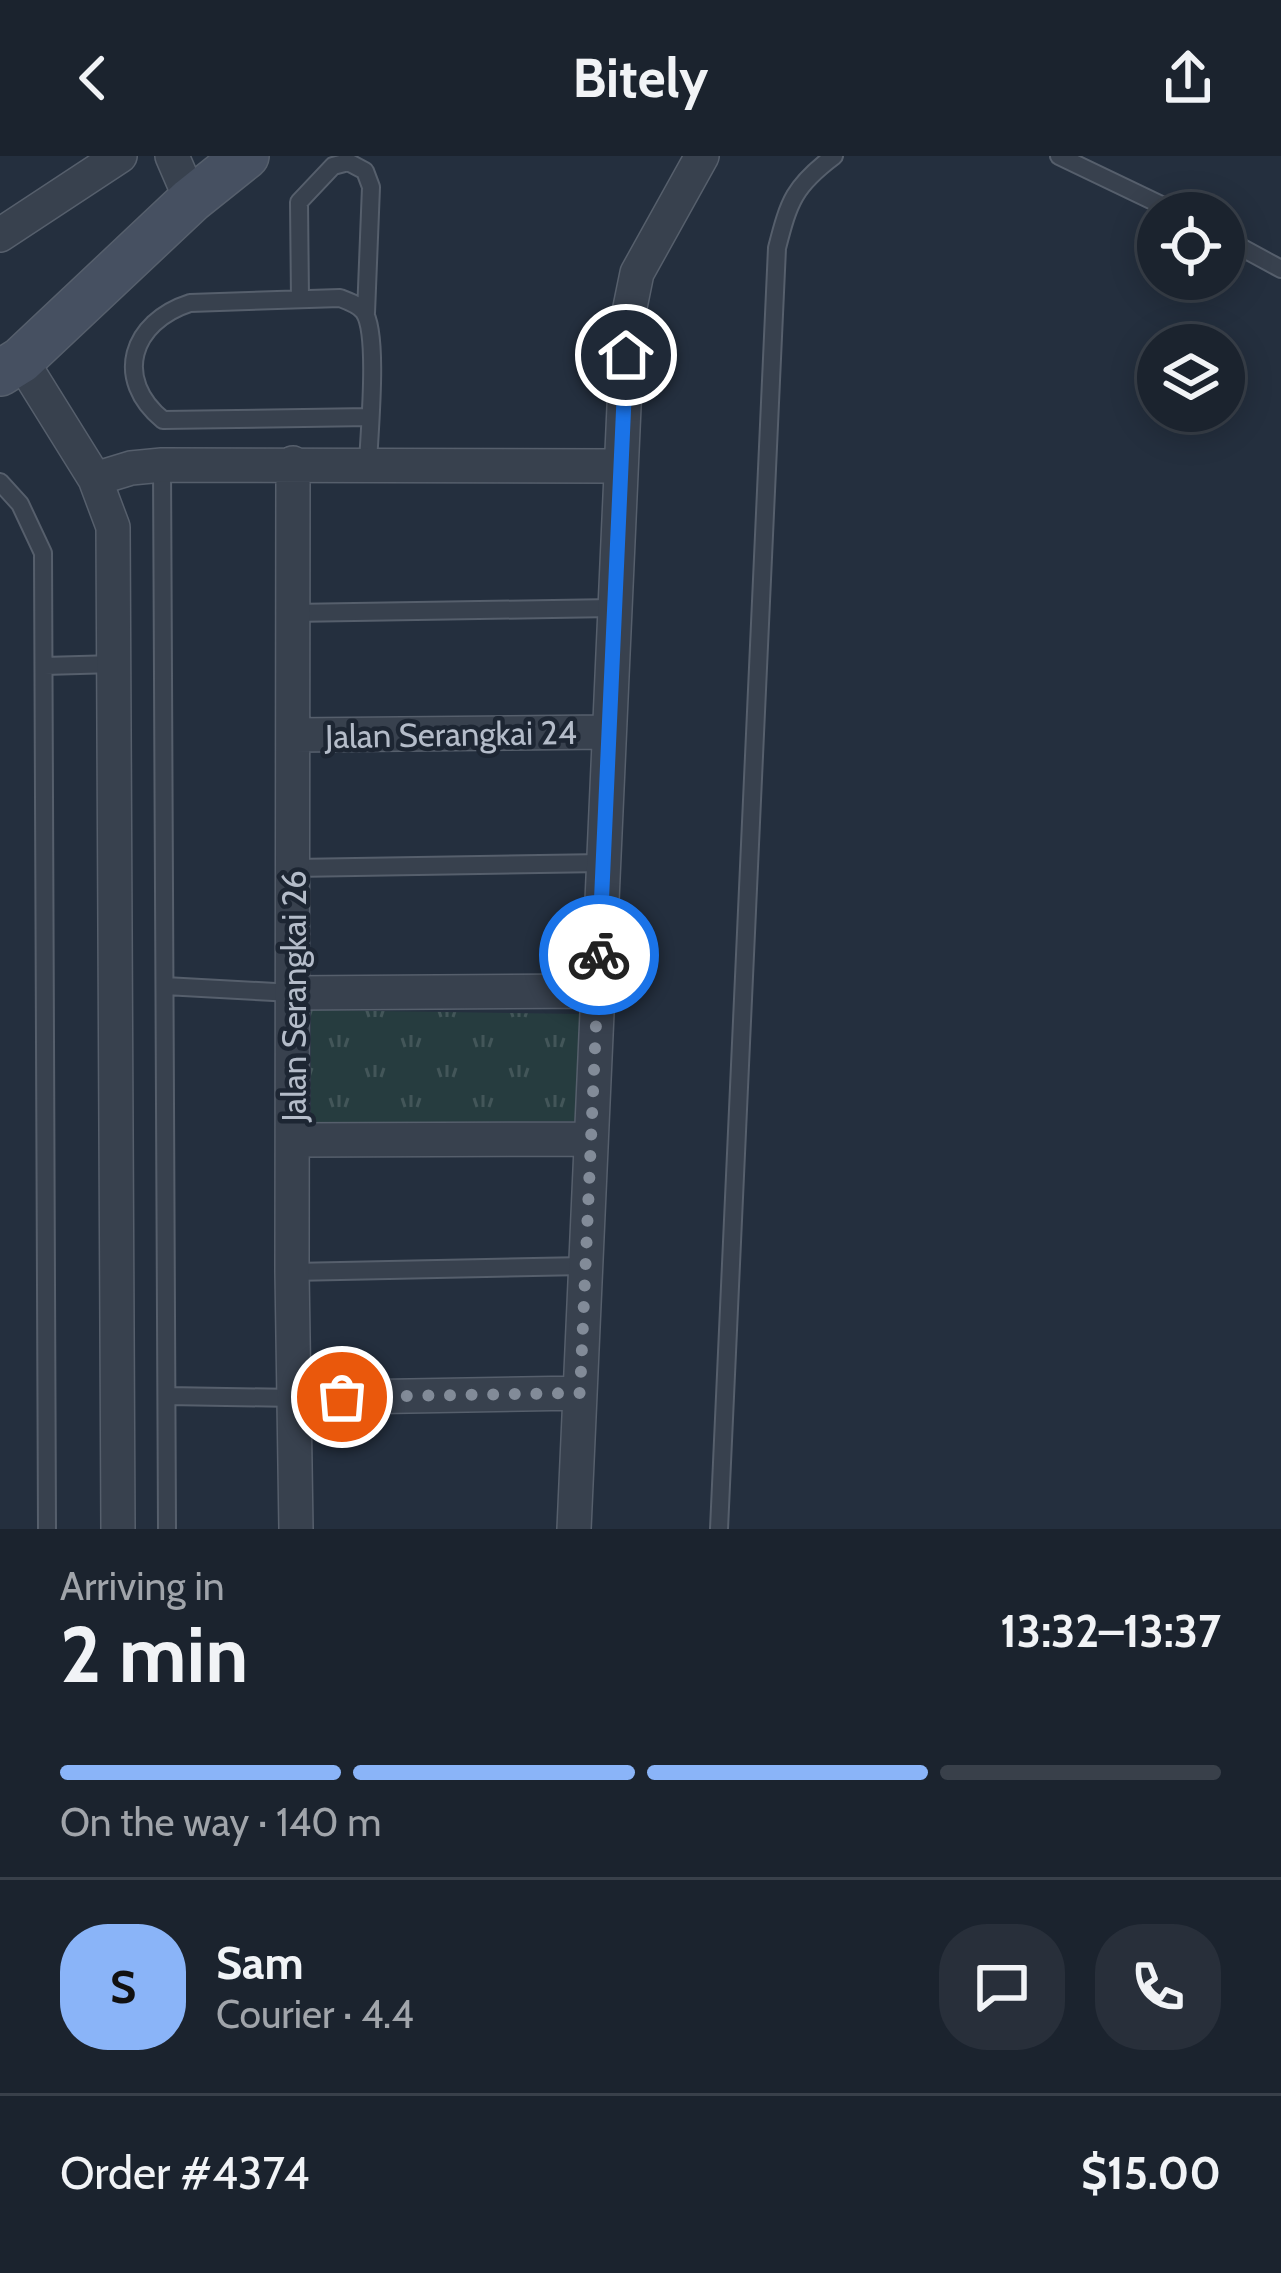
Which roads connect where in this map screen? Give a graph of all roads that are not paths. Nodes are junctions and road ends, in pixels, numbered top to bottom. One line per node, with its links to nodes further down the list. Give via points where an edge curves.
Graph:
1 (121, 156): 9 (street)
2 (172, 156): 8 (street)
3 (246, 156): 8 (street)
4 (702, 156): 19 (street, via 638,273)
5 (834, 156): 45 (lane, via 803,179 777,248)
6 (1059, 156): 7 (lane)
7 (1137, 193)
8 (191, 200): 14 (street)
9 (0, 235)
10 (1245, 249): 11 (lane)
11 (1281, 269)
12 (300, 299): 13 (lane, via 340,298); 13 (lane, via 299,202 332,166 348,162 365,171 371,188); 15 (lane, via 172,309 135,352 145,404 163,420)
13 (366, 314): 15 (lane)
14 (10, 366): 20 (street)
15 (370, 417): 17 (lane)
16 (293, 463): 17 (street); 18 (street); 23 (street, Jalan Serangkai 26)
17 (368, 464): 19 (street)
18 (162, 465): 20 (street); 30 (lane)
19 (619, 466): 22 (street)
20 (95, 479): 24 (street, via 112,527)
21 (0, 482): 25 (lane, via 43,553)
22 (614, 608): 23 (lane); 26 (street)
23 (292, 613): 27 (street, Jalan Serangkai 26)
24 (116, 664): 25 (lane); 41 (street)
25 (44, 666): 40 (lane)
26 (608, 732): 27 (street, Jalan Serangkai 24); 28 (street)
27 (293, 735): 29 (street, Jalan Serangkai 26)
28 (603, 863): 29 (lane); 31 (street)
29 (294, 868): 32 (street, Jalan Serangkai 26)
30 (165, 986): 32 (lane); 38 (lane)
31 (597, 991): 32 (street); 33 (street)
32 (293, 993): 34 (street, Jalan Serangkai 26)
33 (591, 1139): 34 (street); 35 (street)
34 (294, 1140): 36 (street, Jalan Serangkai 26)
35 (585, 1266): 36 (lane); 37 (street)
36 (292, 1272): 39 (street, Jalan Serangkai 26)
37 (580, 1393): 39 (street); 44 (street)
38 (167, 1396): 39 (lane); 42 (lane)
39 (295, 1398): 43 (street, Jalan Serangkai 26)
40 (47, 1529)
41 (118, 1529)
42 (167, 1529)
43 (296, 1529)
44 (574, 1529)
45 (719, 1529)

